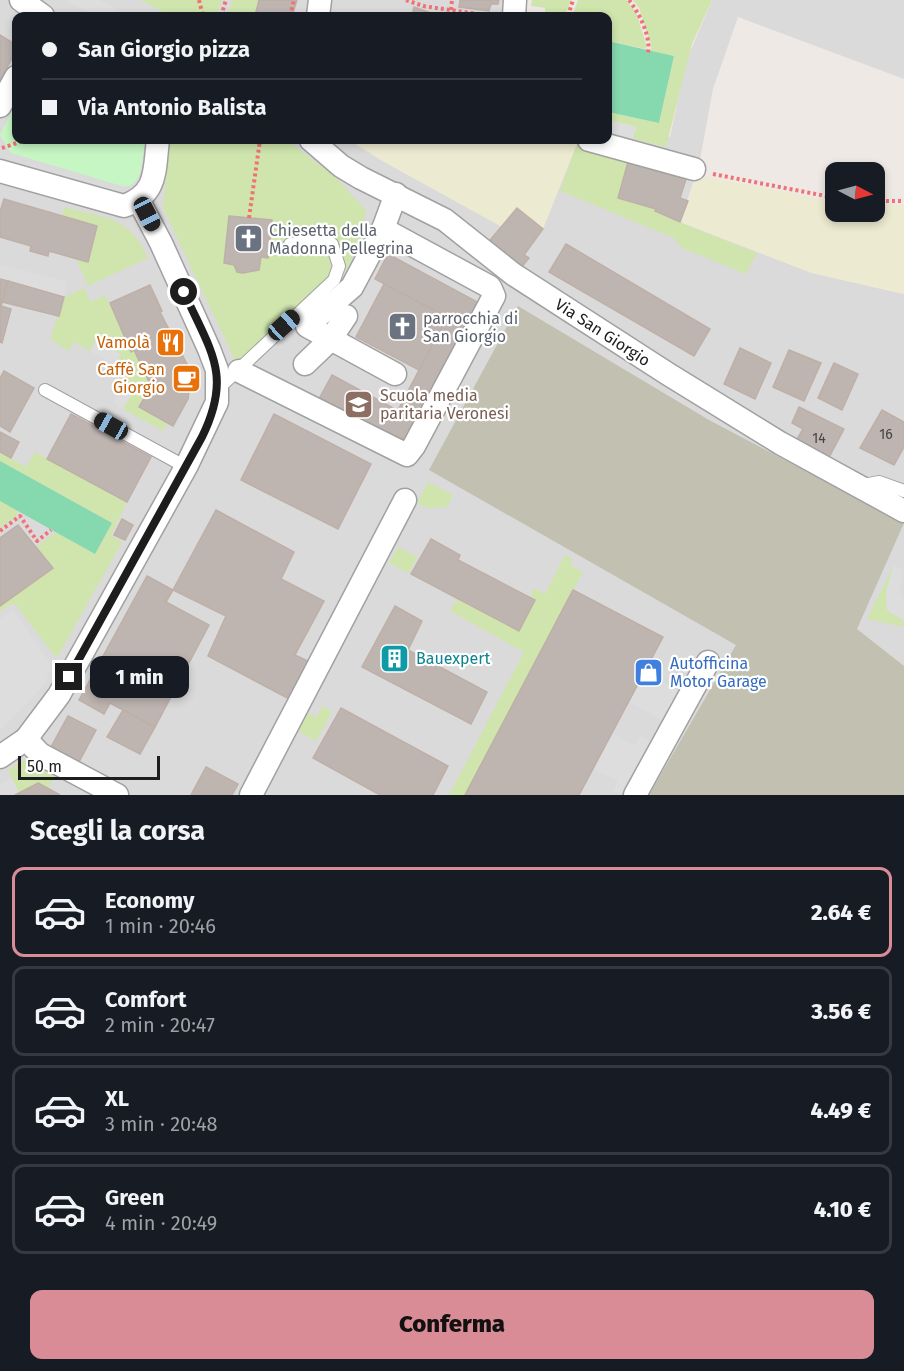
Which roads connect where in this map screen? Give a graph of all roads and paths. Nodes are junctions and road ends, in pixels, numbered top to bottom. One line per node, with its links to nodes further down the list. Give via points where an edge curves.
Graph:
1 (21, 0): 7 (street)
2 (406, 0): 6 (path)
3 (452, 0): 6 (path)
4 (515, 0): 9 (street)
5 (629, 0): 10 (path, via 637,11)
6 (451, 10): 8 (path)
7 (38, 12)
8 (468, 12)
9 (505, 12)
10 (648, 53)
11 (12, 84): 12 (street)
12 (0, 106)
13 (14, 144): 18 (path)
14 (157, 144): 23 (street, via 152,182)
15 (259, 144): 26 (path)
16 (316, 144): 21 (street, Via San Giorgio, via 351,172)
17 (604, 144): 19 (street)
18 (2, 148)
19 (694, 169): 22 (path)
20 (0, 171): 23 (street, via 124,206)
21 (396, 194): 27 (street); 37 (street, Via San Giorgio, via 445,220 513,274 668,374)
22 (825, 196)
23 (139, 201): 34 (street, via 209,349)
24 (885, 201): 25 (path)
25 (904, 201)
26 (249, 218)
27 (383, 229): 30 (street, via 365,273 307,326); 32 (street, via 490,287 494,296 406,455 291,391)
28 (290, 244): 32 (lane, via 325,240 332,244 339,266 334,280 267,340)
29 (345, 316): 30 (street)
30 (330, 340): 31 (street); 33 (street)
31 (305, 364)
32 (239, 371): 34 (lane)
33 (395, 374)
34 (219, 387): 36 (street, via 213,416)
35 (45, 390): 36 (lane)
36 (186, 467): 44 (street, via 59,695)
37 (858, 486): 38 (lane, via 879,482); 40 (street, Via San Giorgio)
38 (904, 491)
39 (405, 500): 47 (street)
40 (904, 511)
41 (51, 530): 42 (path, via 37,541 20,516)
42 (0, 531)
43 (708, 662): 48 (street)
44 (26, 739): 45 (street); 46 (street, via 40,754)
45 (0, 757)
46 (117, 795)
47 (251, 795)
48 (635, 795)

